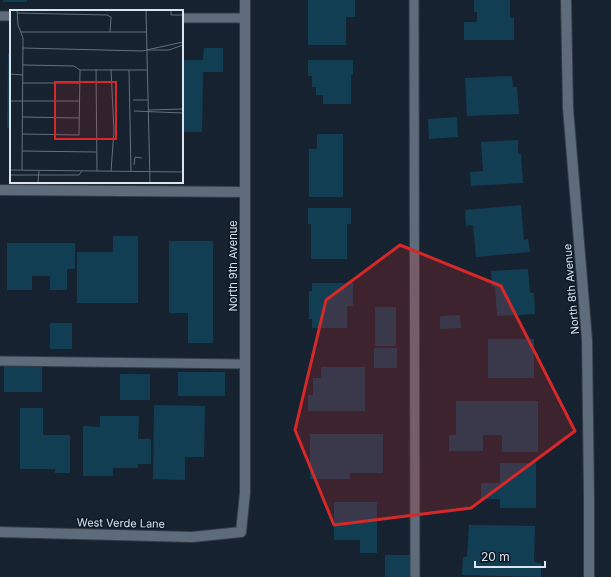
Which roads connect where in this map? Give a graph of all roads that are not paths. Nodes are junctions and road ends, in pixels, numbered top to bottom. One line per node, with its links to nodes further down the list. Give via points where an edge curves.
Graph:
1 (245, 0): 5 (street, North 9th Avenue)
2 (414, 0): 12 (lane)
3 (566, 0): 13 (street, North 8th Avenue, via 568,108 587,340)
4 (183, 18): 5 (lane)
5 (245, 18): 7 (street, North 9th Avenue)
6 (0, 190): 7 (street)
7 (244, 192): 9 (street, North 9th Avenue)
8 (0, 361): 9 (lane)
9 (245, 364): 11 (street, North 9th Avenue, via 245,493)
10 (0, 532): 11 (street, West Verde Lane, via 192,536)
11 (241, 532)
12 (415, 577)
13 (589, 577)

